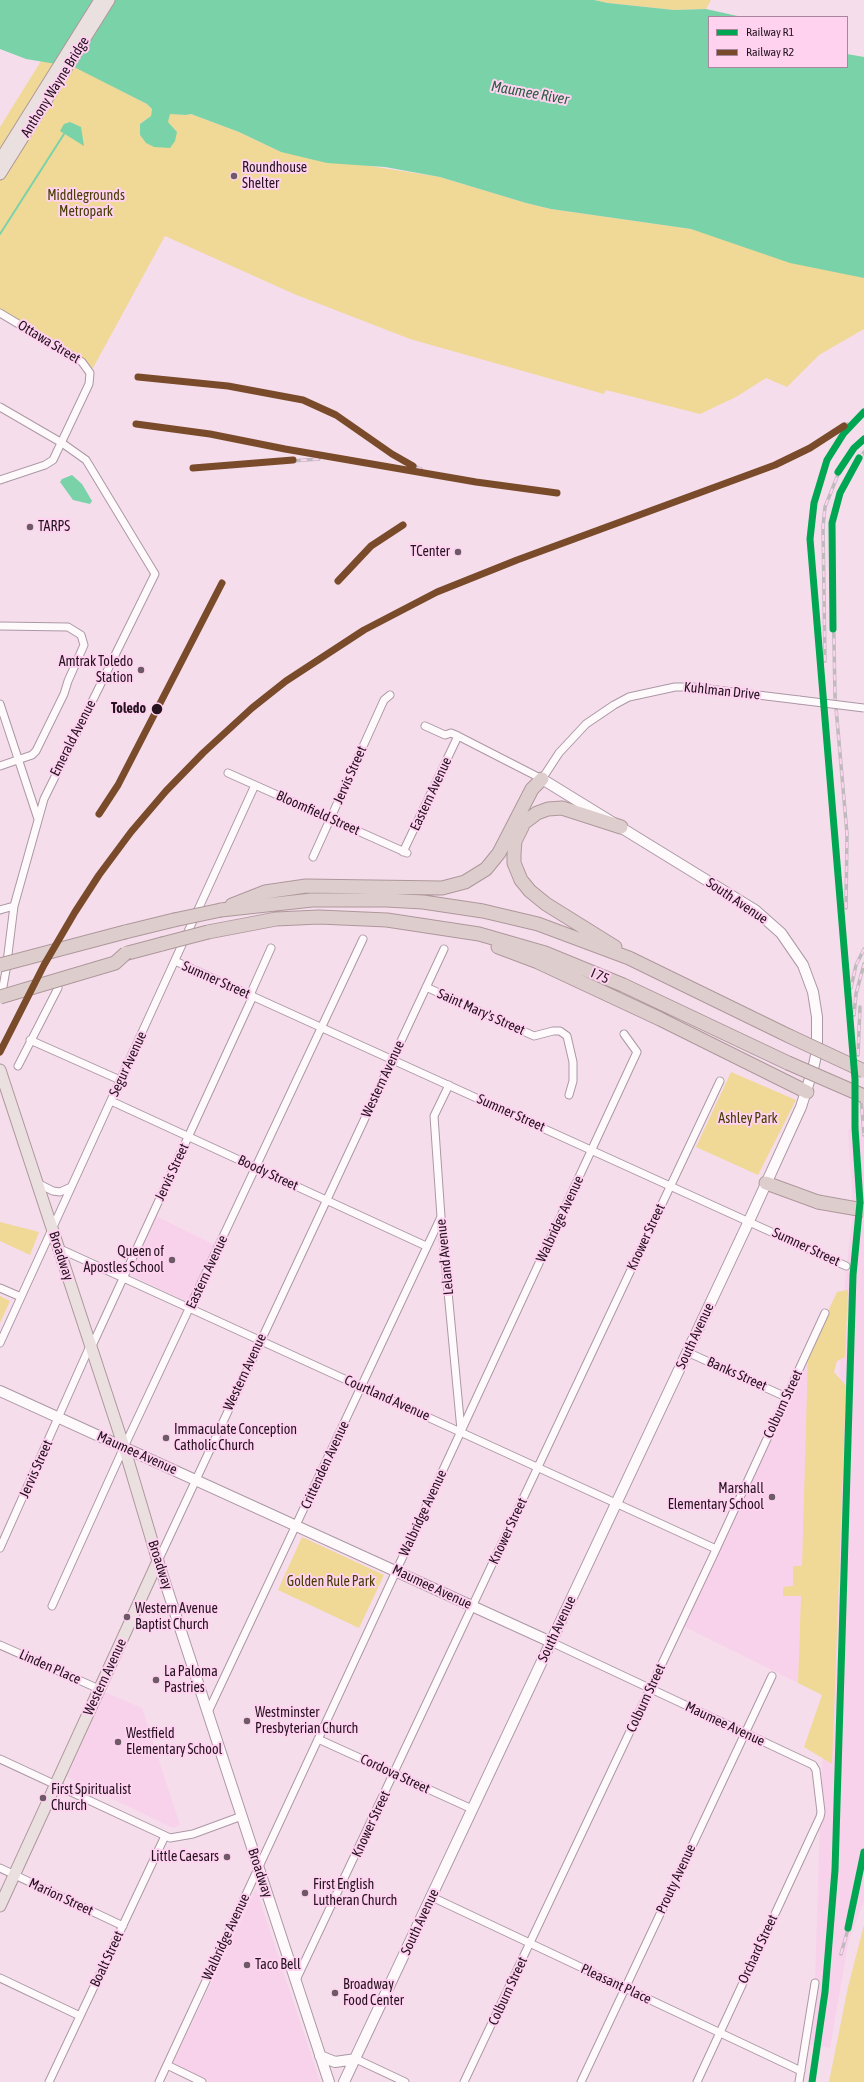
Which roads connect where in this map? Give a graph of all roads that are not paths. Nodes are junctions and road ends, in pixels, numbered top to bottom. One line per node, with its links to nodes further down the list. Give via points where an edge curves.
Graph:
1 (100, 0): 3 (main road, Anthony Wayne Bridge)
2 (109, 0): 4 (main road, Anthony Wayne Bridge)
3 (0, 160)
4 (0, 174)
5 (0, 313): 7 (street, Ottawa Street, via 82,362 89,369 89,384)
6 (0, 407): 7 (street)
7 (62, 443): 8 (street, via 53,460 45,465); 20 (street, Emerald Avenue, via 91,466 155,574 50,783)
8 (0, 480)
9 (0, 626): 15 (street, via 68,627 78,632 84,641 83,650 39,746 32,755)
10 (390, 695): 21 (street, Jervis Street, via 384,700)
11 (0, 704): 15 (street)
12 (864, 708): 18 (street, Kuhlman Drive, bridge, via 692,687 675,687 629,697 586,724 559,753)
13 (425, 726): 14 (street, South Avenue, via 445,735)
14 (454, 734): 18 (street, South Avenue); 24 (street, Eastern Avenue)
15 (18, 760): 16 (street); 20 (street)
16 (0, 766)
17 (228, 773): 19 (street, Bloomfield Street)
18 (542, 779): 22 (highway, via 540,793); 23 (street, South Avenue); 28 (highway, via 532,789 499,853 486,869 465,882 442,888 306,886 265,892)
19 (254, 785): 21 (street, Bloomfield Street); 35 (street, Segur Avenue)
20 (38, 819): 26 (street, Emerald Avenue)
21 (330, 819): 24 (street, Bloomfield Street); 25 (street, Jervis Street)
22 (525, 822): 23 (highway, via 537,813 562,808); 34 (highway, via 515,841 514,854 514,863 521,880 546,904 601,937)
23 (621, 827): 52 (street, South Avenue, via 755,910 781,933 792,947 809,978 817,1016 817,1050)
24 (405, 852)
25 (313, 857)
26 (14, 906): 27 (street); 41 (street, Emerald Avenue, via 5,983)
27 (0, 910)
28 (221, 910): 34 (highway, I 75, via 312,900 423,902 483,911 538,924); 36 (highway, I 75, bridge)
29 (399, 921): 33 (highway, I 75 / I 75, bridge, via 319,917 276,919 208,932); 52 (highway, via 473,939 538,962); 54 (highway, I 75 / I 75, bridge, via 478,934 545,953 623,985)
30 (362, 939): 42 (street, Eastern Avenue)
31 (271, 948): 40 (street, Jervis Street)
32 (444, 949): 37 (street, Western Avenue)
33 (127, 953): 38 (highway, I 75); 41 (highway, bridge, via 115,964)
34 (629, 958): 48 (highway, I 75, bridge)
35 (175, 961): 40 (street, Sumner Street); 49 (street, Segur Avenue)
36 (0, 964)
37 (426, 987): 45 (street, Western Avenue); 53 (street, Saint Mary's Street, via 534,1036 553,1031 560,1031 567,1036 574,1062)
38 (0, 988)
39 (58, 988): 44 (street)
40 (251, 996): 42 (street, Sumner Street); 56 (street, Jervis Street)
41 (0, 998)
42 (321, 1027): 45 (street, Sumner Street); 58 (street, Eastern Avenue)
43 (624, 1034): 57 (street, Walbridge Avenue, via 637,1052)
44 (30, 1040): 46 (street); 49 (street)
45 (392, 1059): 51 (street, Sumner Street); 63 (street, Western Avenue)
46 (18, 1066)
47 (0, 1070): 59 (main road, Broadway)
48 (864, 1071)
49 (120, 1080): 55 (street, Segur Avenue)
50 (720, 1081): 61 (street, Knower Street)
51 (449, 1085): 57 (street, Sumner Street); 65 (street, Leland Avenue, via 434,1116)
52 (807, 1092): 60 (street, South Avenue)
53 (569, 1095)
54 (864, 1096)
55 (110, 1101): 56 (street, Boody Street); 62 (street, Segur Avenue)
56 (189, 1137): 58 (street, Boody Street); 71 (street, Jervis Street)
57 (592, 1150): 61 (street, Sumner Street); 84 (street, Walbridge Avenue)
58 (255, 1167): 63 (street, Boody Street); 74 (street, Eastern Avenue)
59 (37, 1182): 62 (street, via 53,1191 60,1192); 67 (main road, Broadway)
60 (766, 1183): 64 (highway, bridge, via 818,1202); 66 (street, South Avenue)
61 (670, 1186): 66 (street, Sumner Street); 86 (street, Knower Street)
62 (71, 1187): 67 (street, Segur Avenue)
63 (326, 1200): 68 (street, Boody Street); 76 (street, Western Avenue)
64 (864, 1210)
65 (441, 1217): 68 (street, Crittenden Avenue); 84 (street, Leland Avenue)
66 (749, 1221): 70 (street, Sumner Street); 79 (street, South Avenue)
67 (52, 1229): 69 (main road, Broadway); 73 (street, Segur Avenue)
68 (426, 1246): 80 (street, Crittenden Avenue)
69 (58, 1248): 71 (street, Courtland Avenue); 78 (main road, Broadway)
70 (846, 1266)
71 (124, 1278): 74 (street, Courtland Avenue); 78 (street, Jervis Street)
72 (0, 1288): 73 (street)
73 (21, 1297): 77 (street, Segur Avenue)
74 (190, 1308): 76 (street, Courtland Avenue); 85 (street, Eastern Avenue)
75 (825, 1313): 82 (street, Colburn Street)
76 (260, 1340): 80 (street, Courtland Avenue); 87 (street, Western Avenue)
77 (0, 1343)
78 (91, 1347): 83 (street, Jervis Street); 85 (main road, Broadway)
79 (687, 1352): 82 (street, Banks Street); 88 (street, South Avenue)
80 (361, 1386): 84 (street, Courtland Avenue); 89 (street, Crittenden Avenue)
81 (0, 1390): 83 (street, Maumee Avenue)
82 (786, 1397): 91 (street, Colburn Street)
83 (58, 1417): 85 (street, Maumee Avenue); 90 (street, Jervis Street)
84 (461, 1432): 86 (street, Courtland Avenue); 93 (street, Walbridge Avenue)
85 (124, 1446): 87 (street, Maumee Avenue); 92 (main road, Broadway); 94 (street, Eastern Avenue)
86 (538, 1467): 88 (street, Courtland Avenue); 95 (street, Knower Street)
87 (195, 1479): 89 (street, Maumee Avenue); 92 (street, Western Avenue)
88 (616, 1504): 91 (street, Courtland Avenue); 96 (street, South Avenue)
89 (296, 1526): 93 (street, Maumee Avenue); 101 (street, Crittenden Avenue)
90 (0, 1548)
91 (716, 1549): 99 (street, Colburn Street)
92 (158, 1561): 100 (main road, Western Avenue); 101 (street, Broadway)
93 (396, 1571): 95 (street, Maumee Avenue); 103 (street, Walbridge Avenue)
94 (52, 1606)
95 (473, 1606): 96 (street, Maumee Avenue); 105 (street, Knower Street)
96 (551, 1642): 99 (street, Maumee Avenue); 107 (street, South Avenue)
97 (0, 1645): 100 (street, Linden Place)
98 (772, 1676): 102 (street, Prouty Avenue)
99 (651, 1688): 102 (street, Maumee Avenue); 117 (street, Colburn Street)
100 (99, 1689): 106 (main road, Western Avenue)
101 (208, 1712): 108 (street, Broadway)
102 (745, 1733): 109 (street, Maumee Avenue, via 813,1766 819,1781); 121 (street, Prouty Avenue)
103 (318, 1739): 105 (street, Cordova Street); 111 (street, Walbridge Avenue)
104 (0, 1759): 106 (street)
105 (394, 1773): 107 (street, Cordova Street); 119 (street, Knower Street)
106 (56, 1784): 110 (street); 113 (main road, Western Avenue)
107 (472, 1809): 114 (street, South Avenue)
108 (242, 1816): 110 (street, via 193,1834 174,1838); 111 (street, Broadway)
109 (820, 1817): 123 (street, Orchard Street)
110 (165, 1836): 116 (street, Boalt Street)
111 (258, 1867): 119 (street, Broadway); 126 (street, Walbridge Avenue)
112 (0, 1868): 113 (street, Marion Street)
113 (15, 1874): 115 (main road, Western Avenue); 116 (street, Marion Street)
114 (432, 1897): 117 (street, Pleasant Place); 125 (street, South Avenue)
115 (0, 1906)
116 (123, 1926): 122 (street, Boalt Street)
117 (530, 1943): 121 (street, Pleasant Place); 134 (street, Colburn Street)
118 (0, 1978): 122 (street)
119 (296, 1980): 124 (street, Broadway)
120 (815, 1984): 127 (street)
121 (625, 1988): 123 (street, Pleasant Place); 135 (street, Prouty Avenue)
122 (80, 2016): 128 (street, Boalt Street)
123 (719, 2032): 127 (street, Pleasant Place); 136 (street, Orchard Street)
124 (320, 2056): 125 (street, via 335,2062); 131 (street, Broadway)
125 (356, 2059): 132 (street, South Avenue); 133 (street)
126 (167, 2065): 129 (street, Walbridge Avenue); 130 (street)
127 (801, 2071): 137 (street)
128 (49, 2082)
129 (159, 2082)
130 (202, 2082)
131 (329, 2082)
132 (344, 2082)
133 (405, 2082)
134 (464, 2082)
135 (581, 2082)
136 (697, 2082)
137 (799, 2082)

